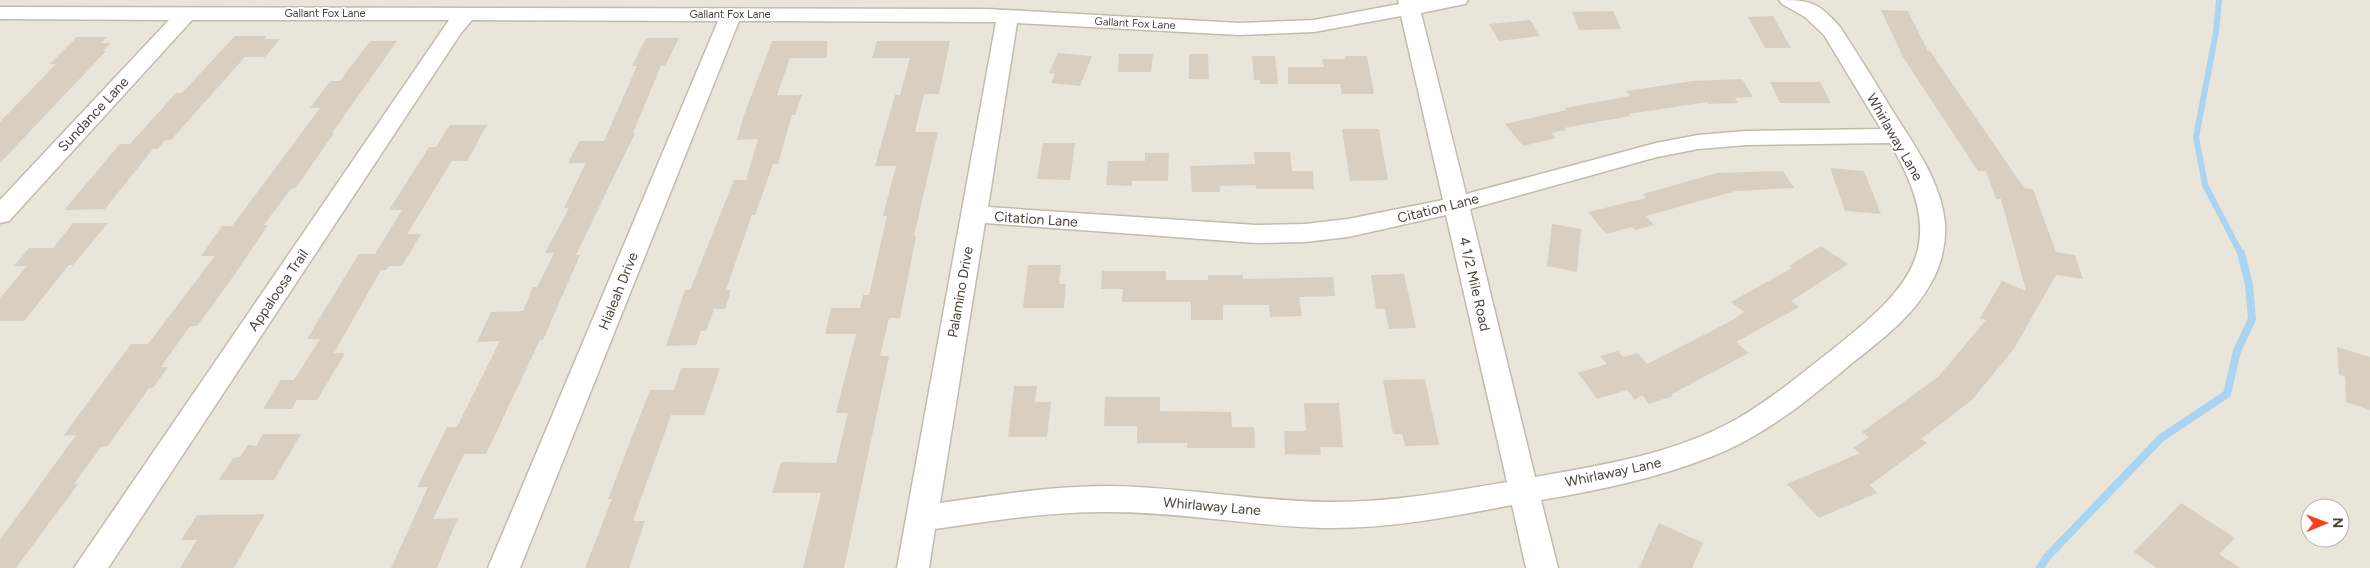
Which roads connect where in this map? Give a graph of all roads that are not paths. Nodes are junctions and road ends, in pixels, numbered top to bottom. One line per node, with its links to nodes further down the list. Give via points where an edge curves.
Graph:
1 (1458, 0): 3 (street, Gallant Fox Lane)
2 (1793, 1): 10 (street, Whirlaway Lane, via 1816,15 1832,32)
3 (1409, 4): 9 (street, Gallant Fox Lane, via 1314,26 1277,29 1238,30); 11 (street, 4 1/2 Mile Road)
4 (328, 7): 6 (street, Gallant Fox Lane); 7 (street, Gallant Fox Lane)
5 (0, 13): 6 (street, Gallant Fox Lane)
6 (187, 13): 13 (street, Sundance Lane)
7 (467, 13): 8 (street, Gallant Fox Lane); 16 (street, Appaloosa Trail)
8 (731, 14): 9 (street, Gallant Fox Lane); 17 (street, Hialeah Drive)
9 (1008, 16): 12 (street, Palamino Drive)
10 (1897, 136): 11 (street, Citation Lane, via 1746,138 1698,142 1656,150); 14 (street, Whirlaway Lane, via 1928,197 1932,240 1923,275 1906,302 1886,322 1771,413 1729,437 1678,458)
11 (1456, 205): 12 (street, Citation Lane, via 1348,228 1275,234); 14 (street, 4 1/2 Mile Road)
12 (974, 214): 15 (street, Palamino Drive)
13 (0, 215)
14 (1523, 491): 15 (street, Whirlaway Lane, via 1378,514 1324,515 1109,499 1050,501); 19 (street, 4 1/2 Mile Road)
15 (921, 518): 18 (street, Palamino Drive)
16 (90, 568)
17 (504, 568)
18 (913, 568)
19 (1542, 568)

